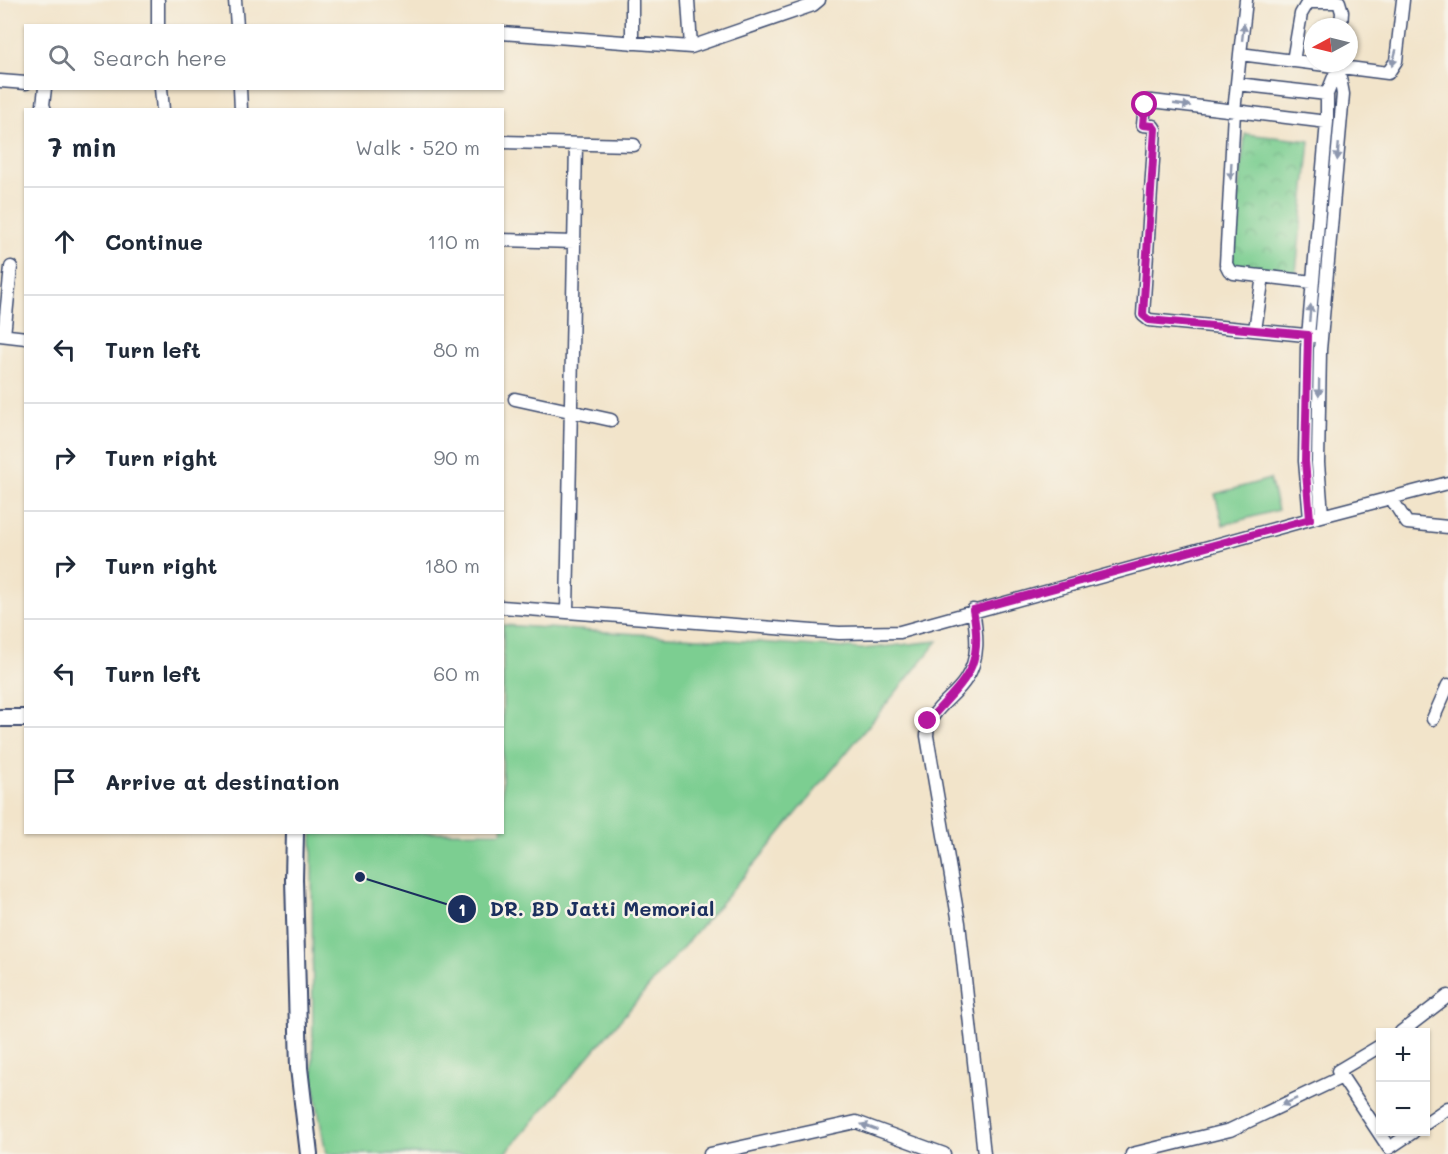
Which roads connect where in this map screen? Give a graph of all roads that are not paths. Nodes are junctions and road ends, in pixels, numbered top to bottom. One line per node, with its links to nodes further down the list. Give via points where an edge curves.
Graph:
1 (158, 0): 9 (street)
2 (235, 0): 10 (street)
3 (632, 0): 12 (street)
4 (688, 0): 13 (street)
5 (819, 0): 13 (street)
6 (1246, 0): 14 (street, one-way to 6)
7 (1403, 0): 17 (street, one-way to 17, via 1396,61 1388,73)
8 (1342, 18): 15 (street, via 1339,2 1308,2 1301,14)
9 (158, 24)
10 (237, 24)
11 (504, 33): 12 (street)
12 (632, 43): 13 (street)
13 (691, 47)
14 (1240, 54): 15 (street); 22 (street)
15 (1293, 62): 16 (street)
16 (1304, 63)
17 (1358, 68)
18 (1335, 72): 26 (street)
19 (1339, 72): 43 (street, one-way to 43, via 1344,94)
20 (0, 81): 21 (street)
21 (24, 83)
22 (1237, 84): 26 (street); 30 (street)
23 (45, 90): 27 (street)
24 (161, 90): 28 (street)
25 (240, 90): 29 (street)
26 (1327, 94): 31 (street)
27 (44, 108)
28 (163, 108)
29 (241, 108)
30 (1234, 112): 31 (street); 38 (street, one-way to 38, via 1226,264 1234,273); 40 (street, one-way to 30, via 1149,320 1143,315 1155,129 1143,125 1145,105 1152,101)
31 (1327, 122): 39 (street)
32 (504, 142): 33 (street)
33 (576, 144): 34 (street); 36 (street)
34 (634, 145)
35 (504, 240): 36 (street)
36 (574, 242): 46 (street)
37 (10, 267): 41 (street)
38 (1263, 276): 39 (street); 40 (street)
39 (1313, 282): 42 (street, one-way to 39)
40 (1255, 330): 42 (street)
41 (2, 335): 44 (street)
42 (1308, 335): 43 (street); 51 (street, via 1305,461)
43 (1321, 336): 50 (street, one-way to 50, via 1318,463)
44 (24, 338)
45 (515, 399): 46 (street)
46 (570, 412): 47 (street); 55 (street)
47 (610, 420)
48 (1448, 483): 49 (street)
49 (1391, 498): 50 (street); 52 (street, via 1407,523)
50 (1322, 515): 51 (street)
51 (1310, 519): 54 (street)
52 (1448, 527)
53 (504, 607): 55 (street)
54 (973, 610): 55 (street, via 900,632 839,633); 73 (street, via 977,632 975,659 966,680 928,721 927,736 959,923)
55 (567, 612)
56 (1448, 685): 59 (street)
57 (0, 718): 58 (street)
58 (24, 718)
59 (1433, 719)
60 (295, 834): 70 (street, via 299,1068)
61 (1448, 996): 62 (street)
62 (1406, 1028)
63 (1376, 1048): 64 (street, via 1338,1071)
64 (1342, 1077): 67 (street); 74 (street, one-way to 74, via 1230,1130)
65 (1448, 1108): 66 (street)
66 (1430, 1120)
67 (1376, 1128)
68 (1381, 1136): 69 (street, via 1389,1148)
69 (1406, 1136)
70 (309, 1154)
71 (710, 1154): 72 (street, one-way to 71, via 856,1122)
72 (944, 1154)
73 (984, 1154)
74 (1132, 1154)

